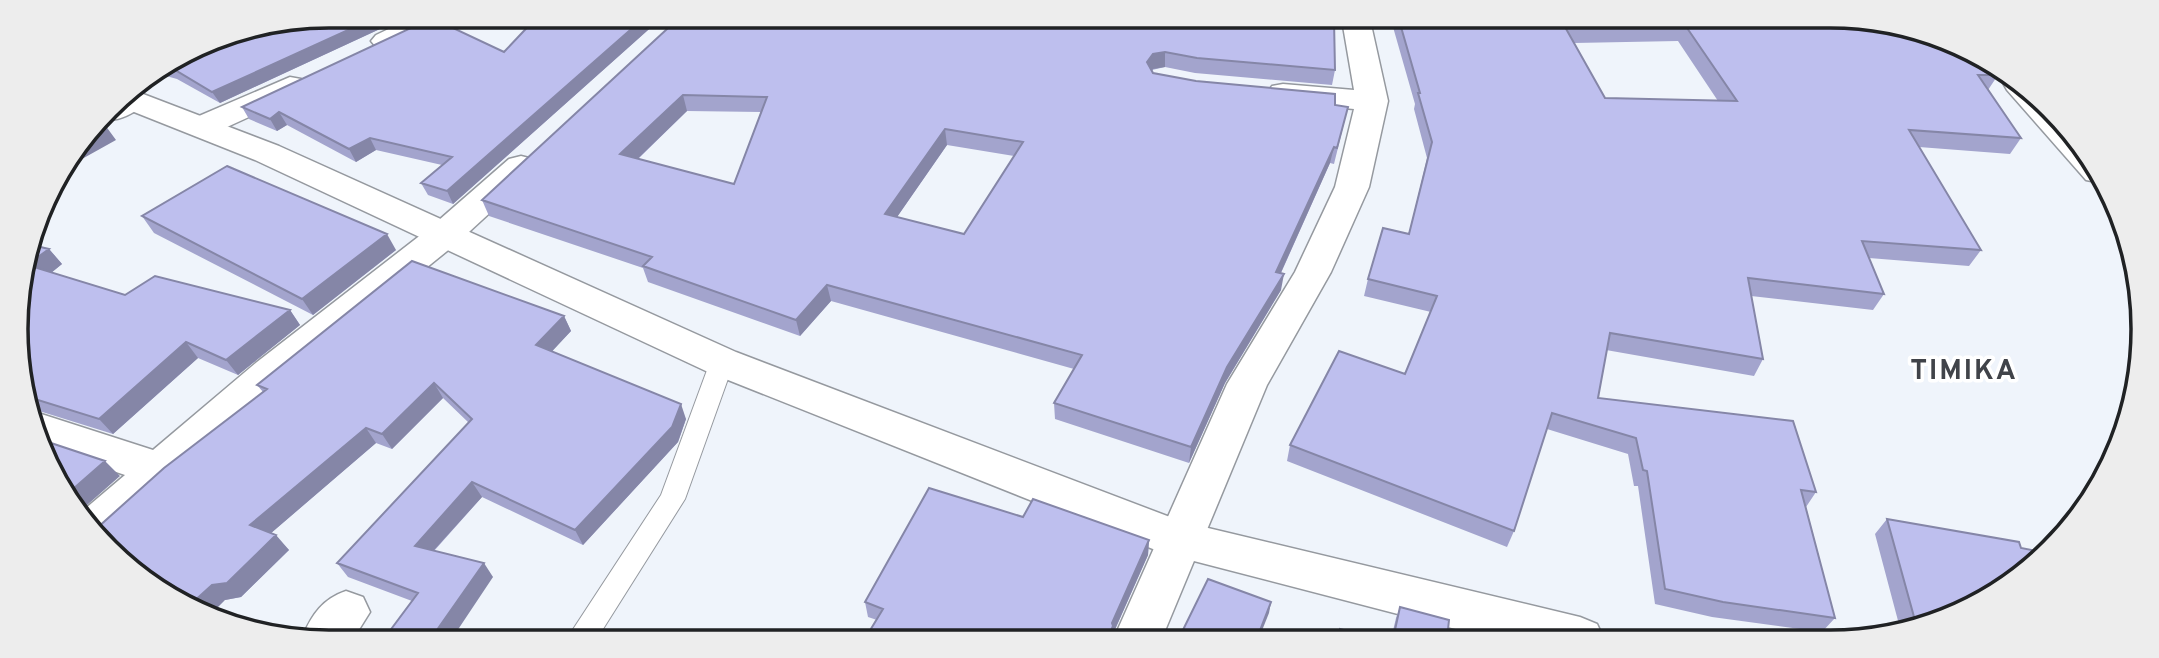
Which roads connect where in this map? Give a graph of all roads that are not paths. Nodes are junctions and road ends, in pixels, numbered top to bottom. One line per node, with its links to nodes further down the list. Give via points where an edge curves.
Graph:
1 (414, 28): 3 (main road)
2 (1358, 28): 6 (main road)
3 (365, 51)
4 (315, 74): 8 (main road)
5 (1249, 90): 6 (main road)
6 (1372, 101): 15 (main road, via 1352,187 1312,272 1247,384)
7 (129, 105): 8 (main road)
8 (203, 126): 10 (main road)
9 (547, 143): 10 (main road)
10 (444, 235): 11 (main road); 13 (main road, via 271,372)
11 (722, 362): 15 (main road); 16 (lane, via 672,499)
12 (46, 432): 13 (main road)
13 (160, 470): 14 (main road)
14 (100, 523)
15 (1179, 540): 17 (main road); 18 (main road)
16 (587, 630)
17 (1141, 630)
18 (1544, 630)

